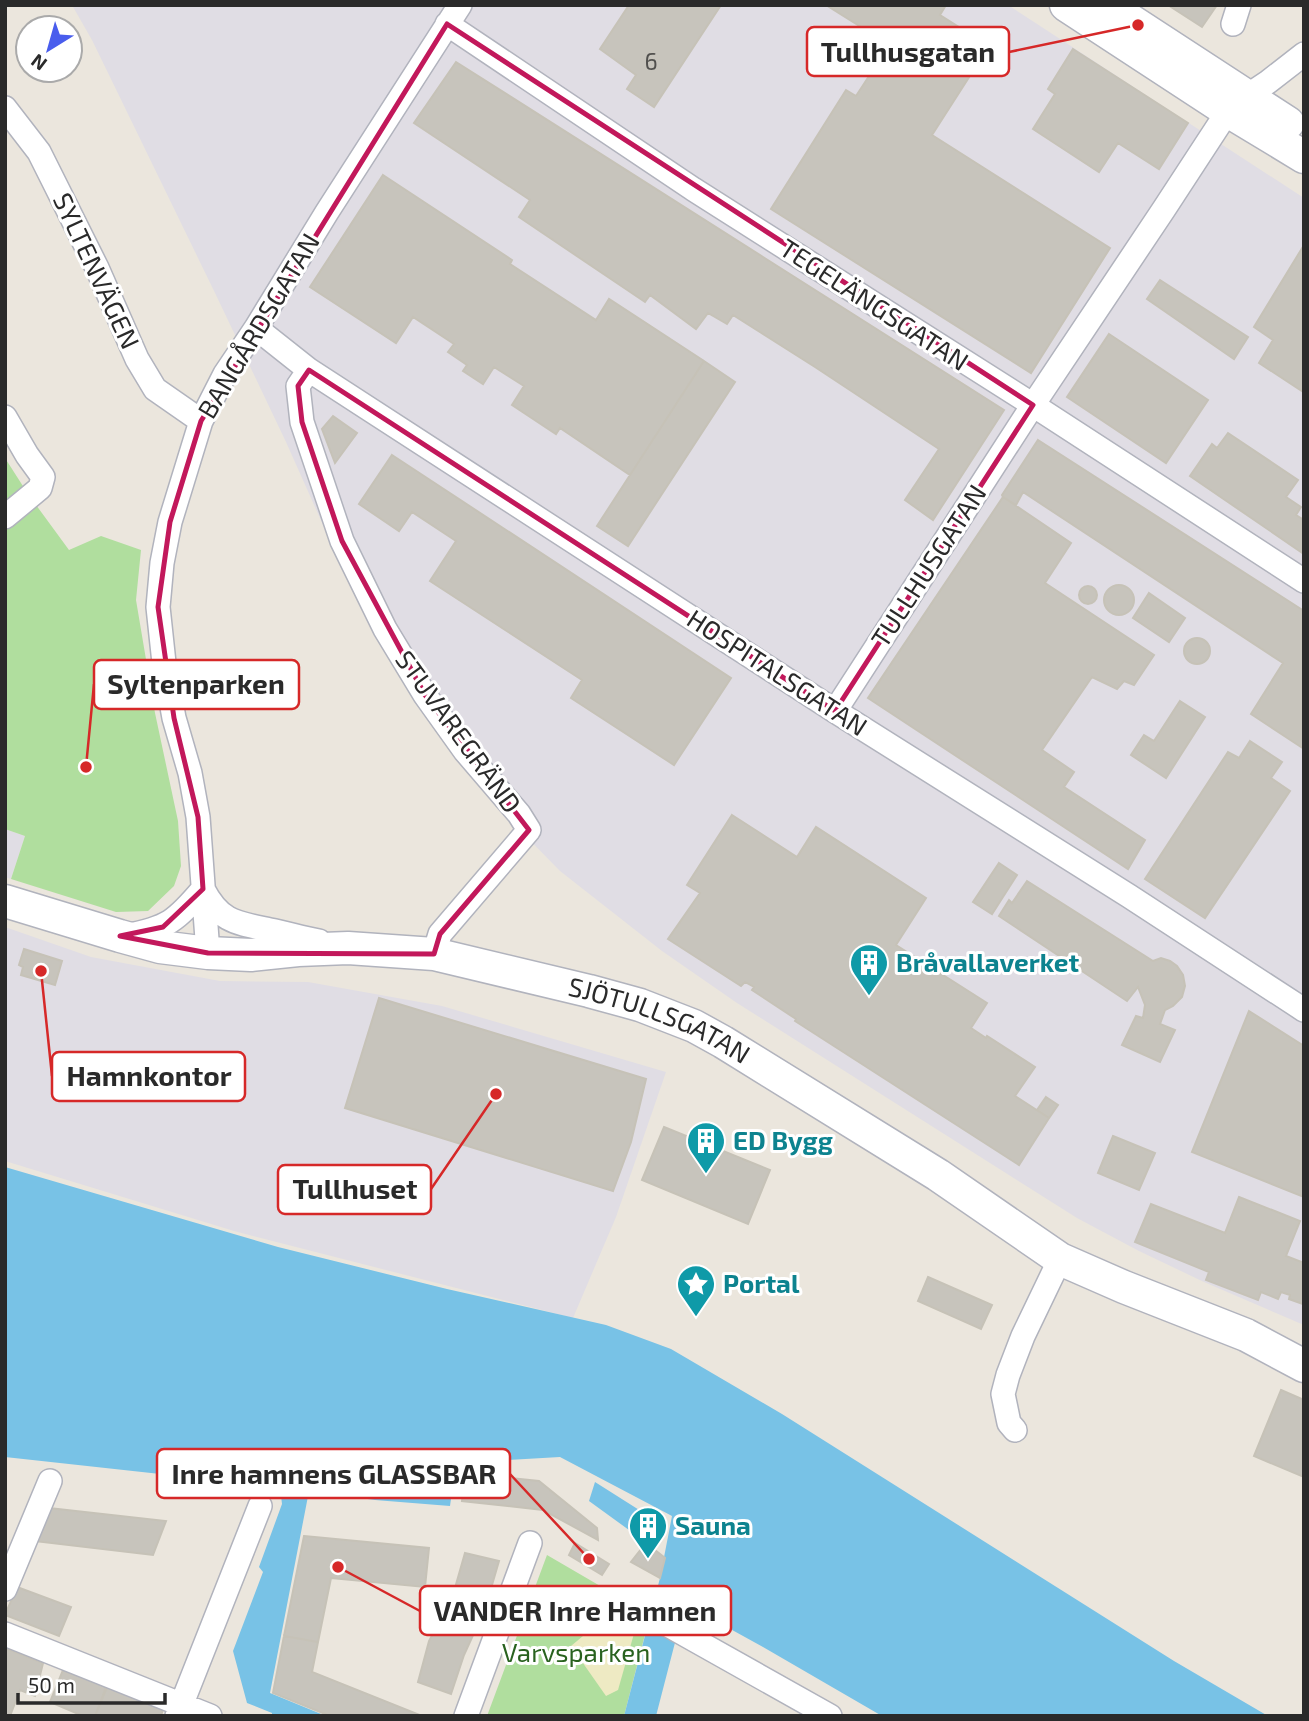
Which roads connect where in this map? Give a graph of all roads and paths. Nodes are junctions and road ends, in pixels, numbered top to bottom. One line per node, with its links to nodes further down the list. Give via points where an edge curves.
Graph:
1 (1066, 5): 5 (main road)
2 (1107, 5): 5 (main road)
3 (454, 15): 9 (street, BANGÅRDSGATAN); 11 (street, TEGELÄNGSGATAN, via 693,189)
4 (1304, 54): 5 (street, TULLHUSGATAN)
5 (1248, 96): 7 (main road); 8 (main road); 11 (street, TULLHUSGATAN)
6 (5, 108): 13 (street, SYLTENVÄGEN, via 39,152 155,390)
7 (1304, 133)
8 (1304, 157)
9 (256, 328): 10 (street, HOSPITALSGATAN); 13 (street, BANGÅRDSGATAN)
10 (309, 370): 16 (street, HOSPITALSGATAN); 22 (street, STUVAREGRÄND, via 298,386 302,422 342,541 385,629 425,695 529,830 440,934)
11 (1033, 405): 15 (street, TEGELÄNGSGATAN); 16 (street, TULLHUSGATAN)
12 (5, 417): 14 (street, via 43,477 40,488)
13 (201, 421): 17 (street, BANGÅRDSGATAN, via 170,522 158,607 174,718 198,817)
14 (5, 517)
15 (1304, 581)
16 (835, 711): 23 (street, HOSPITALSGATAN)
17 (203, 888): 19 (street, via 163,927); 20 (street, via 230,920); 21 (street, BANGÅRDSGATAN)
18 (5, 901): 19 (main road, SJÖTULLSGATAN)
19 (120, 936): 21 (main road, SJÖTULLSGATAN)
20 (348, 948): 21 (main road, SJÖTULLSGATAN, via 251,955); 22 (main road, SJÖTULLSGATAN)
21 (208, 953)
22 (434, 954): 24 (main road, SJÖTULLSGATAN, via 640,1005 694,1026 927,1168)
23 (1304, 1010)
24 (1060, 1259): 25 (main road, SJÖTULLSGATAN); 28 (street, via 1008,1375 1003,1394)
25 (1246, 1335): 26 (main road, SJÖTULLSGATAN); 27 (main road, SJÖTULLSGATAN)
26 (1304, 1351)
27 (1304, 1366)
28 (1015, 1430)
29 (50, 1482): 32 (street)
30 (260, 1506): 35 (street)
31 (530, 1543): 37 (street)
32 (5, 1589)
33 (650, 1615): 38 (street)
34 (5, 1634): 35 (street)
35 (179, 1710): 36 (street)
36 (210, 1716)
37 (466, 1716)
38 (830, 1716)

